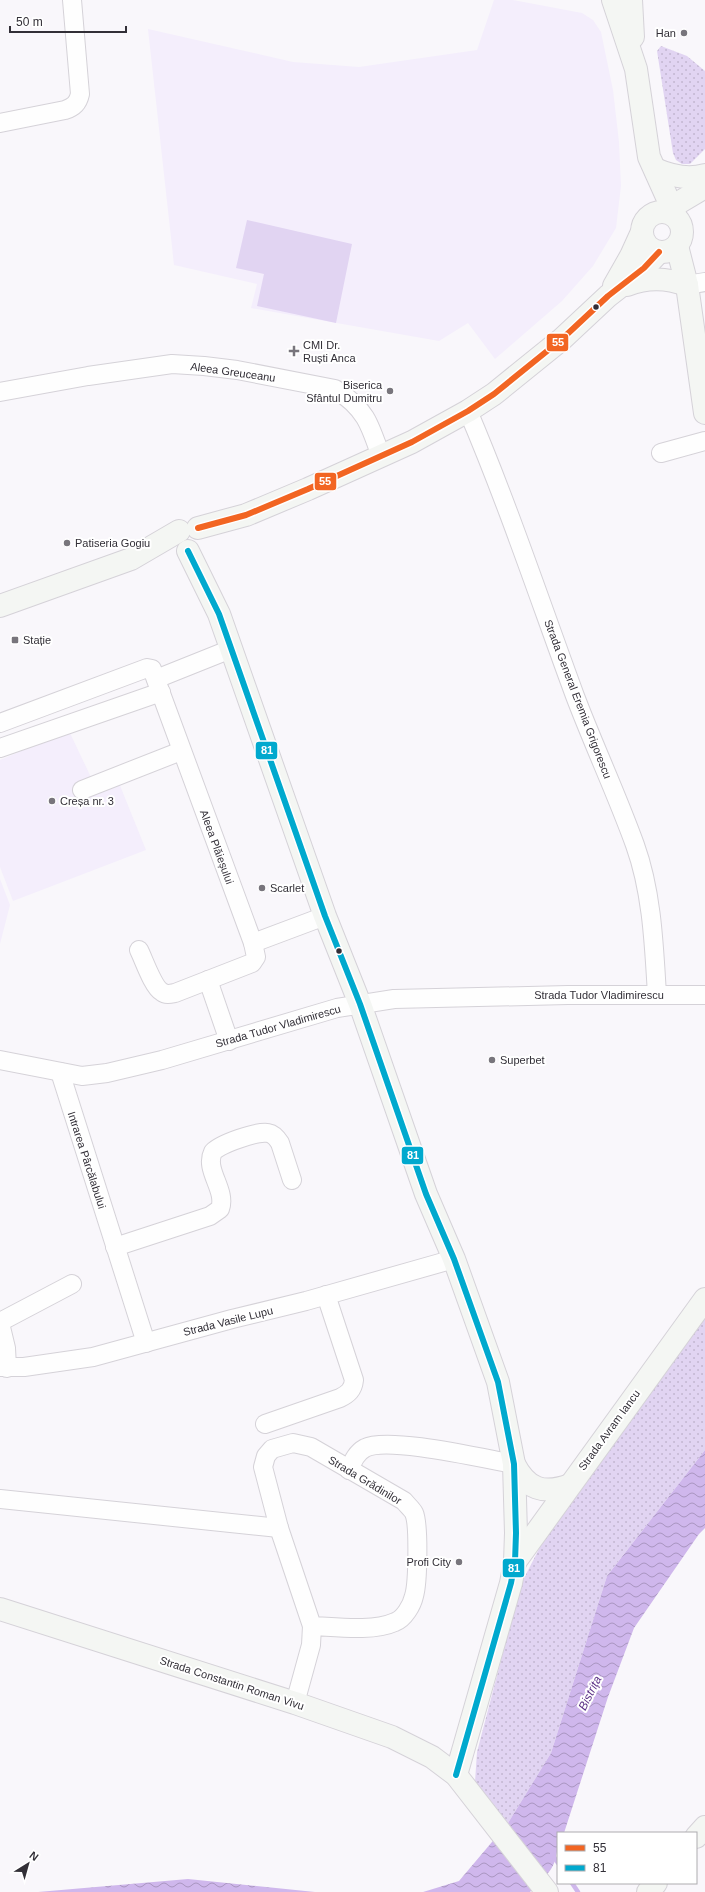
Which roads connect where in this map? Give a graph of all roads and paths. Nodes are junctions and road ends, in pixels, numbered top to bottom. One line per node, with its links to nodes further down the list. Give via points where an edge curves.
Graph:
1 (72, 0): 5 (street, via 80,94 78,100 71,108)
2 (613, 0): 4 (street)
3 (631, 0): 4 (street)
4 (633, 56): 6 (street)
5 (0, 123)
6 (652, 163): 7 (street, via 679,176 690,178); 10 (street)
7 (705, 175)
8 (705, 187): 10 (street)
9 (705, 196): 10 (street)
10 (668, 228): 11 (street); 12 (street, via 644,268); 12 (street, via 645,220)
11 (693, 282): 12 (street, via 654,278 638,281); 15 (street)
12 (615, 291): 14 (street, via 494,394)
13 (0, 392): 18 (street, Aleea Greuceanu, via 172,364 237,370 335,389 348,397 362,411)
14 (468, 412): 18 (street); 31 (street, Strada General Eremia Grigorescu, via 635,846 646,889 654,944)
15 (705, 414)
16 (705, 441): 17 (street)
17 (661, 453)
18 (381, 457): 19 (street, via 246,514)
19 (192, 541): 20 (street, via 136,557); 21 (street)
20 (0, 606)
21 (231, 649): 22 (street); 27 (street)
22 (159, 686): 23 (street, via 152,669 147,668); 24 (street); 25 (street, Aleea Plăieșului)
23 (0, 724)
24 (0, 748)
25 (182, 751): 26 (street); 28 (street, Aleea Plăieșului)
26 (82, 790)
27 (325, 916): 28 (street); 33 (street)
28 (253, 942): 30 (street, Aleea Plăieșului, via 256,957 252,964)
29 (139, 950): 30 (street, Aleea Plăieșului, via 155,985 163,993 175,993)
30 (208, 980): 34 (street)
31 (657, 995): 32 (street, Strada Tudor Vladimirescu); 33 (street, Strada Tudor Vladimirescu, via 568,994 402,999)
32 (705, 995)
33 (360, 1004): 34 (street, Strada Tudor Vladimirescu, via 337,1008); 39 (street, via 426,1194)
34 (229, 1041): 36 (street, Strada Tudor Vladimirescu, via 133,1068 82,1076)
35 (0, 1060): 36 (street, Strada Tudor Vladimirescu)
36 (60, 1072): 38 (street, Intrarea Pârcălabului)
37 (292, 1180): 38 (street, via 280,1142 272,1134 261,1133 224,1145 213,1152 210,1162 222,1197 220,1209 210,1216)
38 (115, 1246): 44 (street, Intrarea Pârcălabului)
39 (454, 1259): 41 (street, Strada Vasile Lupu); 47 (street, via 498,1382)
40 (72, 1284): 43 (street)
41 (326, 1295): 44 (street, Strada Vasile Lupu); 46 (street, via 354,1385 350,1392 340,1398)
42 (705, 1299): 49 (street, Strada Avram Iancu)
43 (0, 1322): 45 (street, via 6,1348)
44 (146, 1343): 45 (street, Strada Vasile Lupu, via 93,1356 24,1367)
45 (4, 1367)
46 (265, 1424)
47 (514, 1464): 48 (street, via 414,1446 379,1444 365,1448 355,1455); 49 (street, via 520,1476 530,1485 543,1490 557,1490); 52 (street)
48 (349, 1470): 51 (street, Strada Grădinilor, via 311,1447 293,1443 272,1449 266,1456 263,1467); 54 (street, Strada Grădinilor, via 404,1501 414,1513 418,1533 414,1596 407,1612 396,1622 382,1626)
49 (570, 1485): 52 (street, Strada Avram Iancu)
50 (0, 1499): 51 (street)
51 (279, 1528): 54 (street, Strada Grădinilor)
52 (515, 1562): 56 (street)
53 (0, 1609): 55 (street, Strada Constantin Roman Vivu)
54 (312, 1626): 55 (street, Strada Grădinilor, via 311,1645)
55 (295, 1703): 56 (street, Strada Constantin Roman Vivu, via 392,1736 432,1757)
56 (456, 1775): 60 (street, Strada Constantin Roman Vivu)
57 (705, 1827): 58 (street)
58 (697, 1836)
59 (655, 1884): 61 (street)
60 (545, 1889)
61 (648, 1892)

